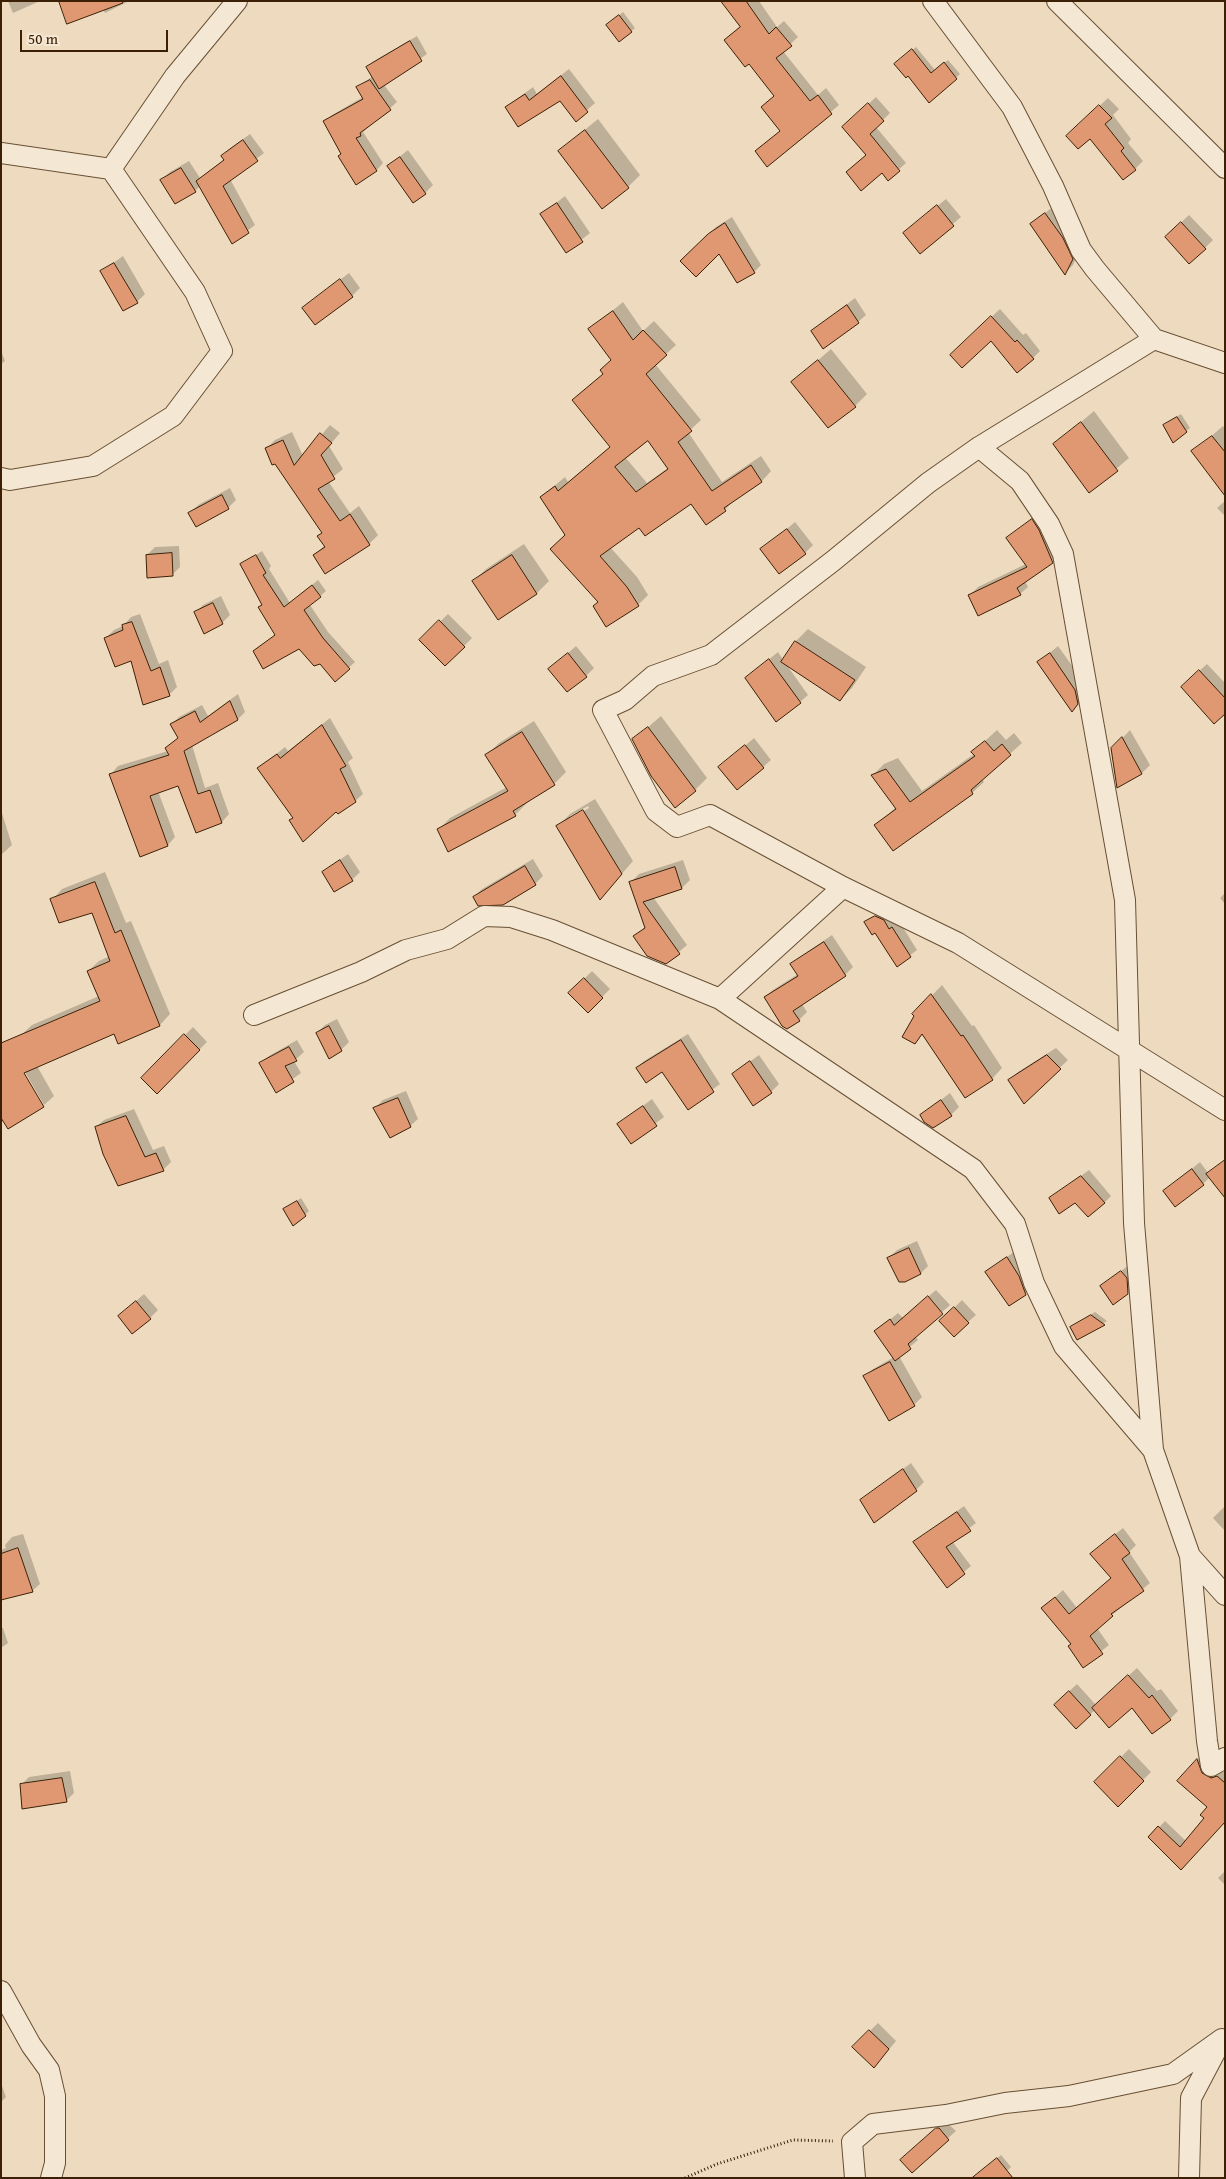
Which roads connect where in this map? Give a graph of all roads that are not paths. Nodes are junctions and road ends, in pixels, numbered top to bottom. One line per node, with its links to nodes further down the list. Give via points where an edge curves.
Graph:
1 (237, 1): 6 (street, via 175,76)
2 (933, 1): 7 (street, via 1012,107 1053,186 1081,250)
3 (1057, 1): 5 (street)
4 (1, 153): 6 (street)
5 (1225, 168)
6 (111, 169): 10 (street, via 195,292 222,351 172,416 93,466 10,480)
7 (1154, 339): 8 (street); 9 (street)
8 (1225, 363)
9 (979, 447): 11 (street, via 711,655 653,676 625,700 603,710 656,811 677,827 710,816); 14 (street, via 1020,481 1063,554 1125,900)
10 (1, 478)
11 (843, 887): 12 (street); 14 (street, via 958,943)
12 (720, 999): 13 (street, via 552,930 511,917 484,916 447,939 406,950 361,972); 16 (street, via 973,1169 1015,1224 1034,1283 1064,1346)
13 (254, 1014)
14 (1130, 1051): 15 (street); 16 (street, via 1134,1223)
15 (1225, 1110)
16 (1153, 1450): 17 (street)
17 (1190, 1556): 18 (street); 19 (street, via 1212,1766)
18 (1225, 1595)
19 (1225, 1758)
20 (1, 1991): 22 (street, via 49,2070 55,2096 55,2162)
21 (1223, 2037): 23 (street, via 1174,2074 1069,2096 873,2124 852,2142); 24 (street, via 1191,2098)
22 (51, 2178)
23 (855, 2178)
24 (1189, 2178)

